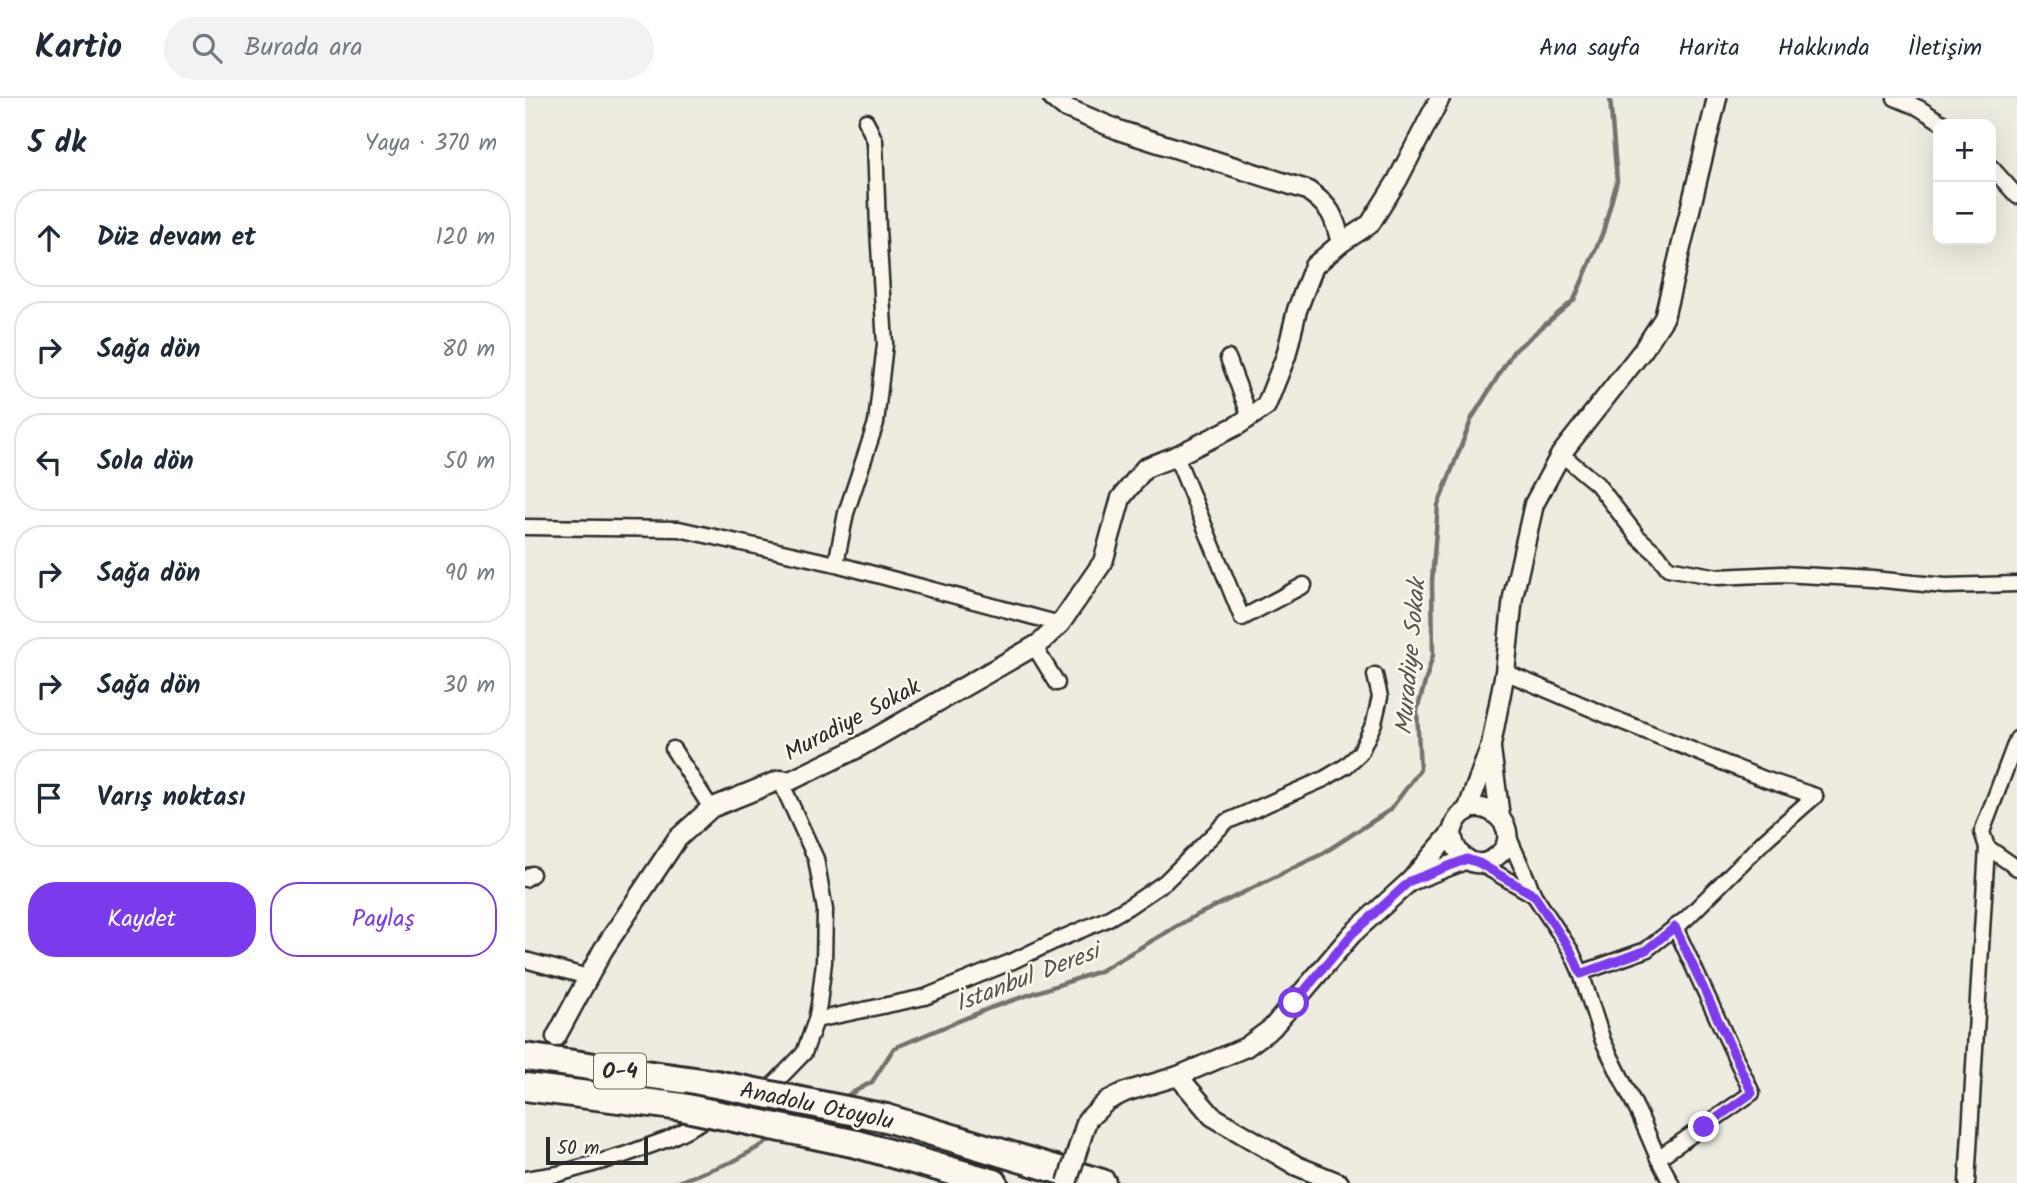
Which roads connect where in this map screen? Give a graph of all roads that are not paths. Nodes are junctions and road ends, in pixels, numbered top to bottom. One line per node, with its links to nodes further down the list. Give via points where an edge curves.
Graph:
1 (1053, 98): 9 (street, via 1063,107 1121,131 1307,190 1335,219)
2 (1440, 98): 9 (street, Muradiye Sokak, via 1370,225)
3 (1717, 98): 12 (street, via 1664,318)
4 (1895, 98): 5 (street)
5 (1936, 119)
6 (866, 121): 15 (street, via 875,141 885,344 876,423 846,513)
7 (1996, 173): 8 (street)
8 (2017, 196)
9 (1341, 243): 11 (street, Muradiye Sokak, via 1314,267 1266,406)
10 (1228, 358): 11 (street)
11 (1250, 416): 13 (street, Muradiye Sokak)
12 (1561, 454): 16 (street, via 1597,484 1668,568 1718,577 1782,574 1945,586); 20 (street, via 1534,504 1513,597)
13 (1175, 456): 17 (street, via 1241,618); 18 (street, Muradiye Sokak, via 1145,468 1121,498 1103,562)
14 (525, 527): 15 (street, via 679,529)
15 (836, 564): 18 (street)
16 (2017, 584)
17 (1304, 585)
18 (1060, 624): 19 (street, Muradiye Sokak)
19 (1034, 646): 22 (street); 26 (street, Muradiye Sokak, via 854,750 790,781)
20 (1505, 672): 24 (street); 36 (street, via 1613,719 1815,796)
21 (1375, 675): 40 (street, via 1380,697 1360,753 1324,779 1226,822 1165,882 1128,907 925,997)
22 (1057, 683)
23 (2017, 739): 31 (street, via 1982,832)
24 (1491, 745): 28 (street); 29 (street)
25 (673, 749): 27 (street)
26 (780, 780): 27 (street, Muradiye Sokak); 40 (street, via 815,859 825,910)
27 (711, 808): 39 (street, Muradiye Sokak, via 677,839)
28 (1468, 811): 29 (street, via 1485,808); 30 (street)
29 (1504, 825): 32 (street, via 1506,842 1497,857); 35 (street)
30 (1452, 832): 32 (street, via 1456,850); 34 (street)
31 (1987, 848): 33 (street); 52 (street)
32 (1473, 861): 34 (street); 35 (street)
33 (2017, 868)
34 (1410, 881): 43 (street, via 1352,934 1272,1028 1246,1047)
35 (1534, 895): 38 (street)
36 (1675, 927): 38 (street, via 1646,950); 45 (street, via 1752,1093)
37 (525, 960): 39 (street)
38 (1581, 974): 45 (street, via 1603,1041)
39 (588, 977): 41 (street, Muradiye Sokak)
40 (816, 1020): 46 (street, via 804,1053 772,1086 668,1139 572,1170)
41 (556, 1037)
42 (525, 1057): 49 (highway, Anadolu Otoyolu / O-4, bridge, via 716,1084 886,1118)
43 (1178, 1076): 48 (street, bridge, via 1125,1092 1087,1120); 50 (street, via 1212,1116 1297,1166)
44 (525, 1087): 47 (highway, Anadolu Otoyolu / O-4, bridge, via 682,1107 857,1144)
45 (1658, 1158): 51 (street)
46 (525, 1179)
47 (994, 1183)
48 (1067, 1183)
49 (1102, 1183)
50 (1339, 1183)
51 (1671, 1183)
52 (1966, 1183)

